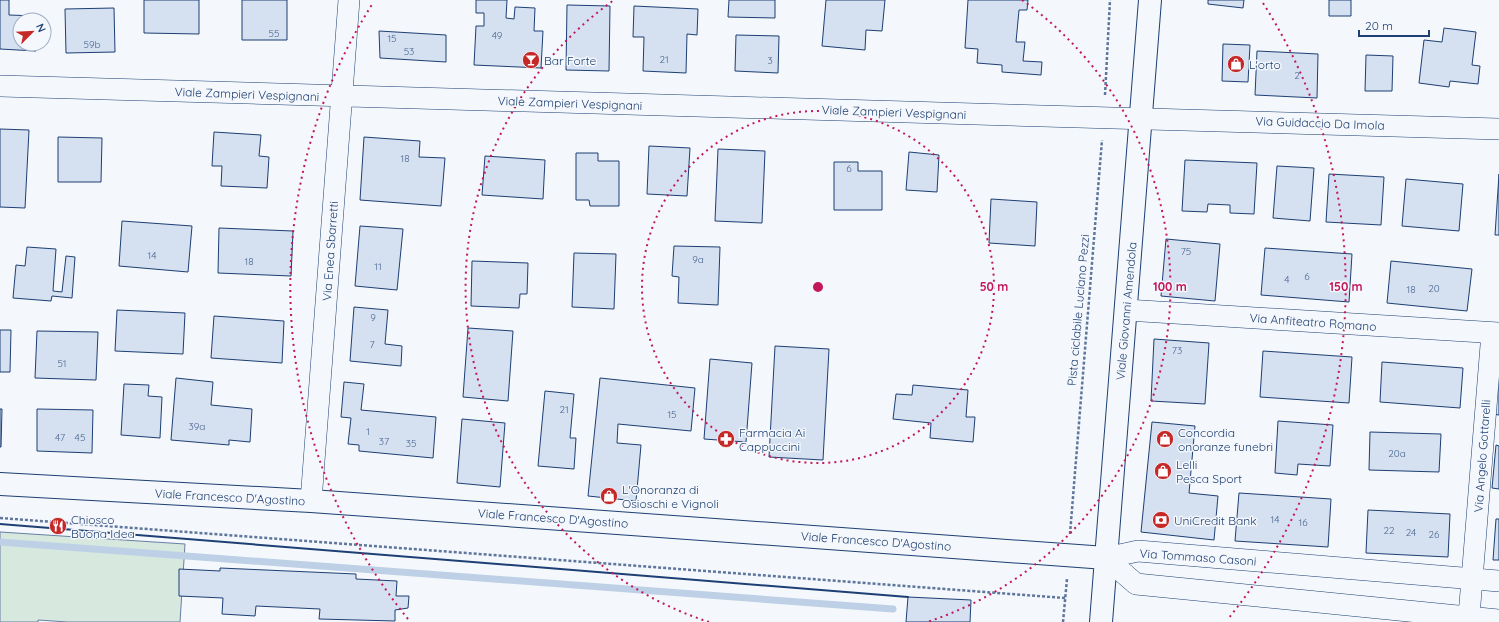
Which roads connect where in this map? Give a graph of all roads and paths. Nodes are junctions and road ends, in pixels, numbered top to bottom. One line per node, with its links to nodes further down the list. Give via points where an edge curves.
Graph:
1 (349, 0): 5 (street, Via Enea Sbarretti)
2 (1110, 0): 6 (path, Pista ciclabile Luciano Pezzi)
3 (1150, 0): 7 (street, Viale Giovanni Amendola)
4 (0, 86): 5 (street, Viale Zampieri Vespignani)
5 (341, 97): 6 (street, Viale Zampieri Vespignani); 12 (street, Via Enea Sbarretti)
6 (1103, 117): 7 (street, Viale Zampieri Vespignani); 14 (path, Pista ciclabile Luciano Pezzi)
7 (1141, 118): 8 (street, Via Guidaccio Da Imola); 9 (street, Viale Giovanni Amendola)
8 (1499, 129)
9 (1126, 310): 10 (street, Via Anfiteatro Romano); 15 (street, Viale Giovanni Amendola)
10 (1495, 333): 16 (street, Via Angelo Gottarelli)
11 (0, 484): 12 (street, Viale Francesco D'Agostino)
12 (311, 501): 14 (street, Viale Francesco D'Agostino)
13 (0, 518): 18 (path)
14 (1068, 555): 15 (street, Viale Francesco D'Agostino); 18 (path, Pista ciclabile Luciano Pezzi)
15 (1106, 558): 16 (street, Via Tommaso Casoni, via 1138,551); 19 (street, via 1136,584); 22 (street, Viale Giovanni Amendola)
16 (1473, 578): 17 (street, Via Tommaso Casoni); 19 (street)
17 (1499, 581)
18 (1065, 598): 21 (path, Pista ciclabile Luciano Pezzi)
19 (1469, 616): 20 (street)
20 (1499, 620)
21 (1064, 622)
22 (1101, 622)

